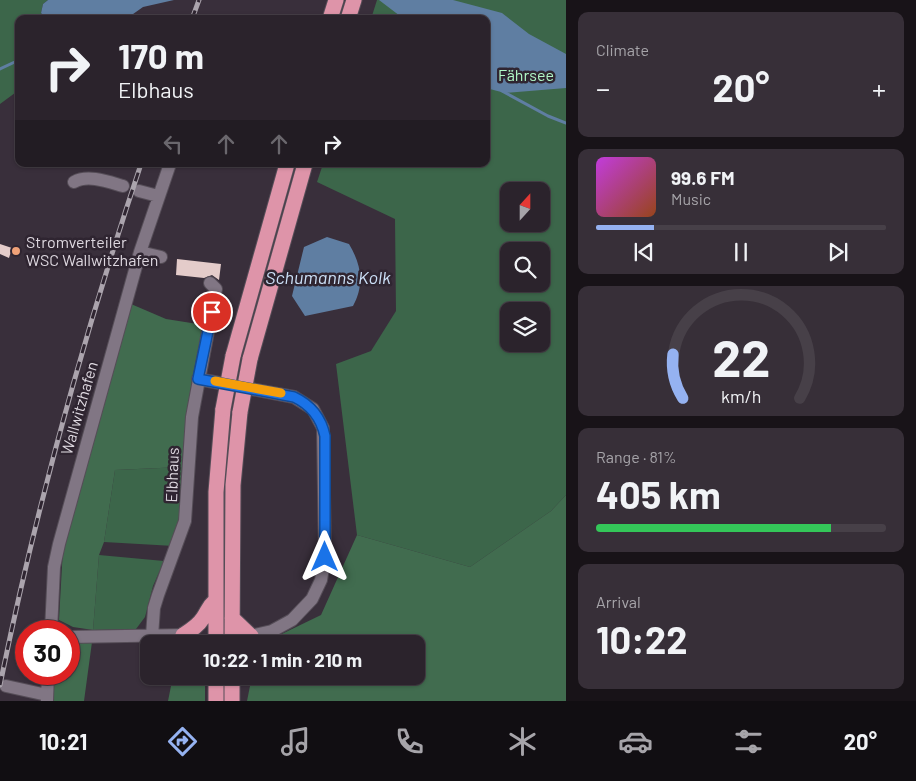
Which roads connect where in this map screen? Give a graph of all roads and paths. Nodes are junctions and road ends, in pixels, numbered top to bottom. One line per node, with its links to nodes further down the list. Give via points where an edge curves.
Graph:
1 (354, 0): 2 (highway)
2 (350, 15)
3 (169, 167): 9 (street, Wallwitzhafen)
4 (286, 167): 14 (highway, bridge, via 233,356 224,409 216,492)
5 (304, 167): 15 (highway, bridge, via 267,293 240,412 233,485)
6 (74, 182): 7 (street, via 89,179)
7 (123, 186)
8 (139, 190): 9 (street)
9 (158, 196): 10 (street, Wallwitzhafen)
10 (140, 252): 11 (street); 16 (street, Wallwitzhafen, via 59,544 54,568)
11 (160, 257)
12 (210, 283): 13 (street, Elbhaus, via 216,289)
13 (198, 379): 18 (street, Elbhaus, via 190,438 185,521 154,608); 24 (street, via 294,397 313,409 325,436 325,557 321,580 312,599 292,620)
14 (215, 601): 17 (highway, via 207,607 195,628); 21 (highway)
15 (232, 618): 22 (highway); 23 (highway)
16 (52, 620)
17 (183, 634): 19 (street); 20 (highway)
18 (152, 635)
19 (168, 635)
20 (186, 635)
21 (216, 635)
22 (232, 635)
23 (245, 635)
24 (260, 635)
25 (140, 636): 26 (street)
26 (80, 637)
27 (48, 685): 31 (street)
28 (216, 685): 32 (highway)
29 (232, 685): 33 (highway)
30 (6, 686): 31 (street)
31 (47, 698)
32 (216, 701)
33 (232, 701)

